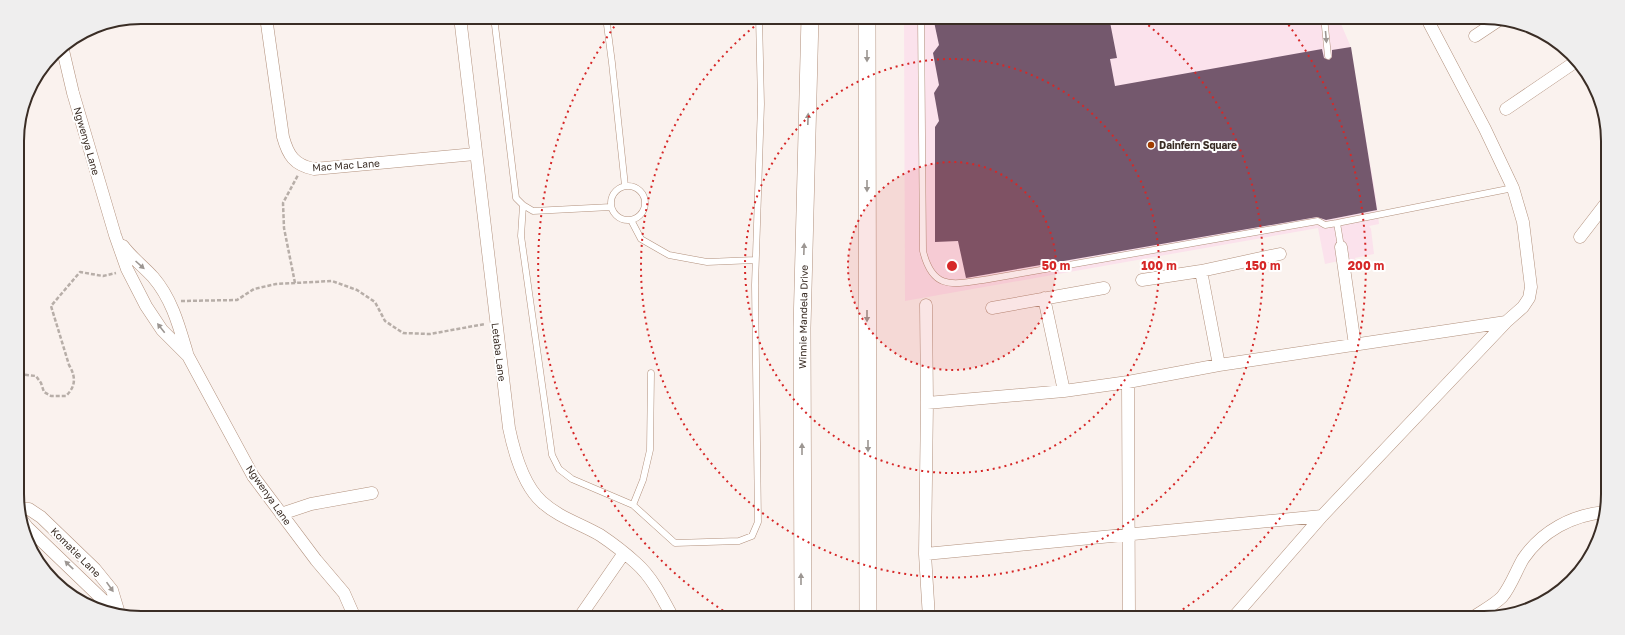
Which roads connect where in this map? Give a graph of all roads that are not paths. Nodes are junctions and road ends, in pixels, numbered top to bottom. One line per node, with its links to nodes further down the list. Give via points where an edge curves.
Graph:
1 (267, 24): 17 (street, Mac Mac Lane, via 286,150 298,164 314,169)
2 (461, 24): 17 (street, Letaba Lane)
3 (495, 24): 20 (lane, via 516,198)
4 (607, 24): 18 (lane)
5 (759, 24): 29 (lane, via 761,104)
6 (810, 24): 65 (main road, Winnie Mandela Drive, one-way to 6, via 802,328)
7 (867, 24): 66 (main road, one-way to 66)
8 (922, 24): 24 (lane, via 923,250 929,269 938,280 948,283 983,280 1318,221 1324,225)
9 (1325, 24): 14 (lane, one-way to 14)
10 (1430, 24): 19 (street)
11 (1492, 25): 12 (street)
12 (1475, 36)
13 (64, 53): 25 (street, Ngwenya Lane)
14 (1328, 56)
15 (1572, 64): 16 (street)
16 (1506, 109)
17 (475, 154): 54 (street, Letaba Lane, via 514,455 541,502 601,536)
18 (625, 186): 21 (lane, via 613,194); 23 (lane, via 637,189 645,200 642,213)
19 (1513, 188): 24 (lane); 36 (street, via 1523,222 1531,287 1529,298 1523,307)
20 (523, 205): 21 (lane, via 533,211); 45 (lane, via 521,236 552,455 560,469 572,479)
21 (611, 207): 23 (lane, via 618,218)
22 (1601, 210): 26 (street)
23 (631, 220): 29 (lane, via 641,239 669,255 707,262)
24 (1338, 223): 27 (lane)
25 (115, 235): 38 (street, Ngwenya Lane, one-way to 25, via 162,330 146,306 128,271); 38 (street, Ngwenya Lane, one-way to 38, via 170,301)
26 (1580, 237)
27 (1341, 248): 37 (street)
28 (1280, 254): 30 (street)
29 (755, 260): 45 (lane, via 758,522 752,536 739,541 675,543)
30 (1201, 271): 31 (street); 39 (street)
31 (1142, 280)
32 (1104, 288): 33 (street)
33 (1044, 298): 35 (street); 42 (street)
34 (926, 304): 43 (street)
35 (992, 308)
36 (1506, 322): 37 (street); 49 (street)
37 (1355, 344): 39 (street)
38 (188, 356): 48 (street, Ngwenya Lane, via 253,476)
39 (1219, 366): 41 (street)
40 (651, 373): 45 (lane, via 650,450 643,480)
41 (1128, 382): 42 (street); 52 (street)
42 (1064, 391): 43 (street)
43 (927, 403): 55 (street)
44 (372, 493): 48 (street, via 311,504)
45 (633, 505)
46 (25, 509): 51 (street, Komatie Lane, via 29,509)
47 (1599, 512): 70 (street, via 1556,526 1524,558 1503,596)
48 (282, 514): 58 (street, Ngwenya Lane, via 344,593)
49 (1322, 516): 52 (street); 69 (street)
50 (29, 529): 53 (street, Komatie Lane)
51 (54, 529): 53 (street); 56 (street, Komatie Lane)
52 (1128, 535): 55 (street); 68 (street)
53 (43, 540): 57 (street, Komatie Lane, one-way to 53)
54 (624, 553): 63 (street); 64 (street, Letaba Lane, via 651,580)
55 (925, 554): 67 (street)
56 (95, 568): 57 (street); 60 (street, Komatie Lane, one-way to 60, via 112,590)
57 (82, 578): 59 (street, Komatie Lane)
58 (350, 606): 61 (street); 62 (street, Ngwenya Lane)
59 (114, 608)
60 (119, 609)
61 (349, 611)
62 (352, 611)
63 (584, 611)
64 (669, 611)
65 (803, 611)
66 (868, 611)
67 (929, 611)
68 (1129, 611)
69 (1239, 611)
70 (1482, 611)

